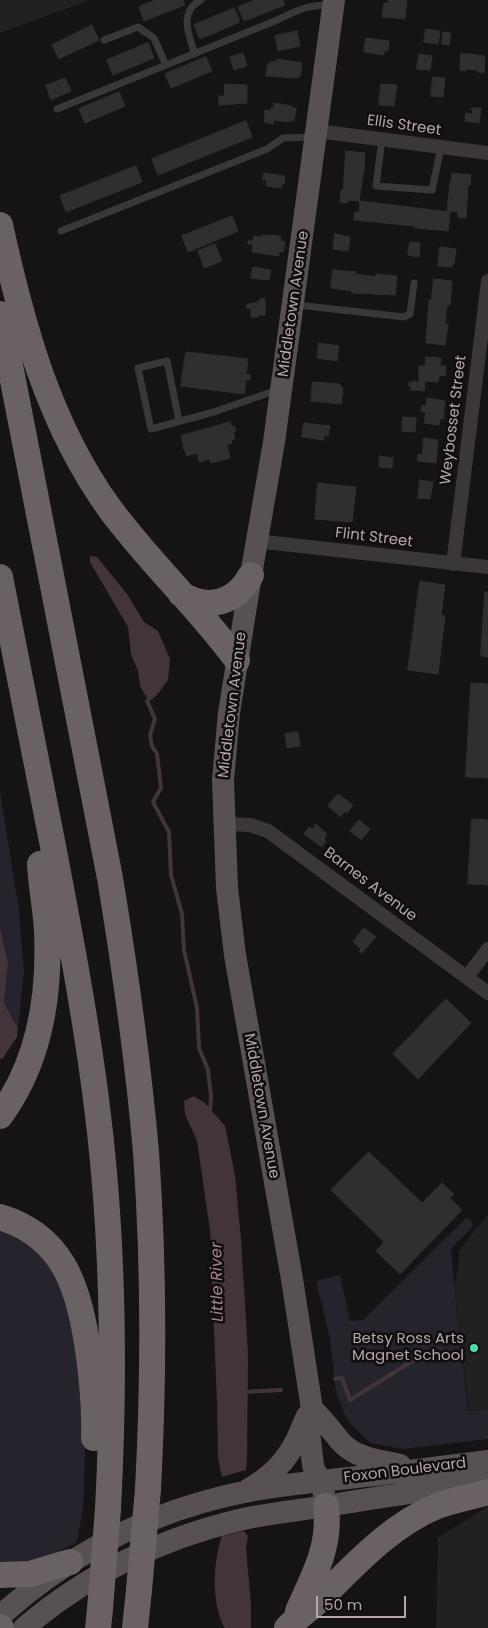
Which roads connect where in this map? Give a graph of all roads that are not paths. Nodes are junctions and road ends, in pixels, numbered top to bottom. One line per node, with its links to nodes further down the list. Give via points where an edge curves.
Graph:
1 (200, 0): 4 (lane, via 194,3 186,26)
2 (334, 3): 4 (lane, via 306,7); 7 (main road, Middletown Avenue)
3 (104, 40): 5 (lane, via 138,27 154,38)
4 (195, 54): 5 (lane)
5 (166, 65): 6 (lane)
6 (58, 109)
7 (316, 134): 8 (street, Ellis Street); 12 (lane, via 283,138 267,149); 15 (main road, Middletown Avenue)
8 (382, 139): 9 (street, Ellis Street); 9 (lane, via 376,186 432,190)
9 (441, 147): 10 (street, Ellis Street)
10 (488, 154)
11 (0, 225): 24 (highway, via 31,345 67,438 111,509)
12 (62, 231)
13 (488, 281): 20 (street, Weybosset Street)
14 (414, 283): 15 (lane, via 410,314 404,317)
15 (294, 304): 17 (main road, Middletown Avenue)
16 (0, 314): 47 (highway, bridge, via 110,878 132,1023 146,1152 152,1353 148,1489)
17 (282, 388): 18 (lane); 19 (main road, Middletown Avenue)
18 (179, 421): 18 (lane, via 151,429 138,368 167,361)
19 (256, 541): 20 (street, Flint Street); 22 (main road, Middletown Avenue)
20 (453, 564): 21 (street, Flint Street)
21 (488, 567)
22 (250, 575): 24 (highway, via 238,592 220,602 200,603); 25 (main road, Middletown Avenue)
23 (0, 576): 26 (highway)
24 (182, 594): 25 (highway)
25 (237, 660): 27 (main road, Middletown Avenue, via 226,743)
26 (47, 816): 31 (highway, via 40,864 47,946 43,1012 29,1065 18,1090); 40 (highway, via 86,1031 104,1170 112,1331)
27 (224, 824): 29 (street, Barnes Avenue, via 268,831); 33 (main road, Middletown Avenue, via 235,955)
28 (488, 949): 29 (street)
29 (467, 977): 30 (street, Barnes Avenue)
30 (488, 993)
31 (0, 1116)
32 (0, 1217): 40 (highway, via 27,1229 45,1243 61,1260 73,1284 89,1359 95,1446)
33 (312, 1409): 35 (main road, via 354,1452); 38 (main road, via 295,1444 282,1461 261,1482); 39 (main road, Middletown Avenue, via 308,1423 312,1463)
34 (488, 1461): 35 (main road, Foxon Boulevard)
35 (417, 1470): 39 (main road, Foxon Boulevard)
36 (488, 1482): 39 (main road, Foxon Boulevard)
37 (488, 1492): 45 (highway, via 438,1506 408,1522 376,1545 311,1608)
38 (239, 1493): 39 (main road); 41 (main road, via 162,1516 112,1538)
39 (324, 1493): 45 (highway, via 328,1526 323,1552 315,1577); 46 (main road, via 154,1548 79,1587)
40 (108, 1500): 44 (highway, bridge)
41 (70, 1562): 42 (highway, via 30,1574); 43 (main road)
42 (0, 1575)
43 (0, 1616)
44 (99, 1619)
45 (292, 1622)
46 (24, 1628)
47 (135, 1628)

